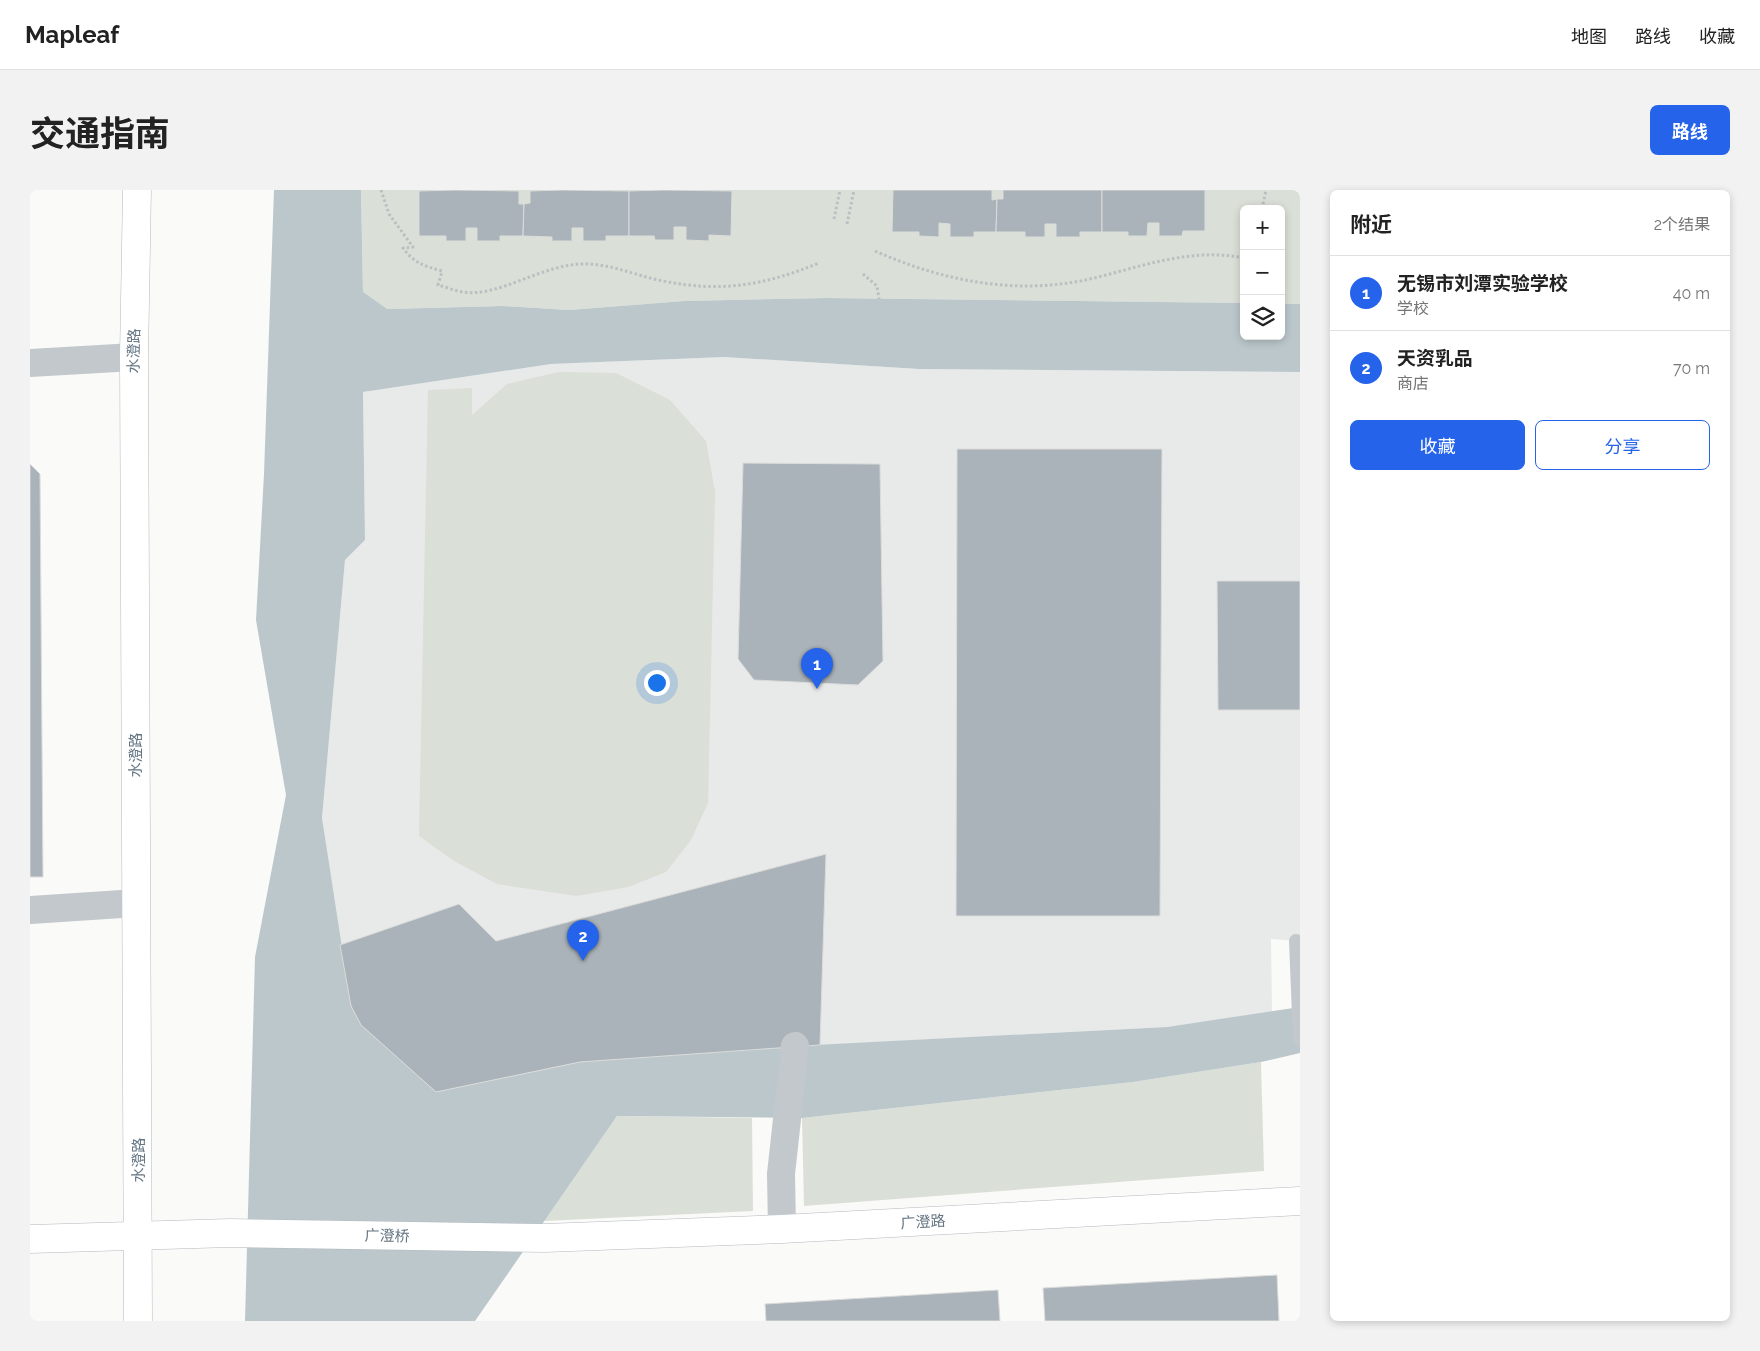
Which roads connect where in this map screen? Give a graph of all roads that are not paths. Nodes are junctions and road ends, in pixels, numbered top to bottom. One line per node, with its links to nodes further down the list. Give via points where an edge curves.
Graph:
1 (137, 190): 2 (street, 水澄路)
2 (134, 357): 3 (street); 4 (street, 水澄路)
3 (30, 364)
4 (137, 903): 5 (street); 11 (street, 水澄路)
5 (30, 910)
6 (1296, 941): 7 (lane)
7 (1300, 1040)
8 (795, 1046): 10 (street, via 781,1174)
9 (1300, 1201): 10 (street, 广澄路)
10 (782, 1229): 12 (street, 广澄路)
11 (139, 1235): 12 (street, 广澄桥, via 230,1233); 13 (street, 广澄桥); 14 (street, 水澄路)
12 (545, 1238)
13 (30, 1239)
14 (138, 1321)

